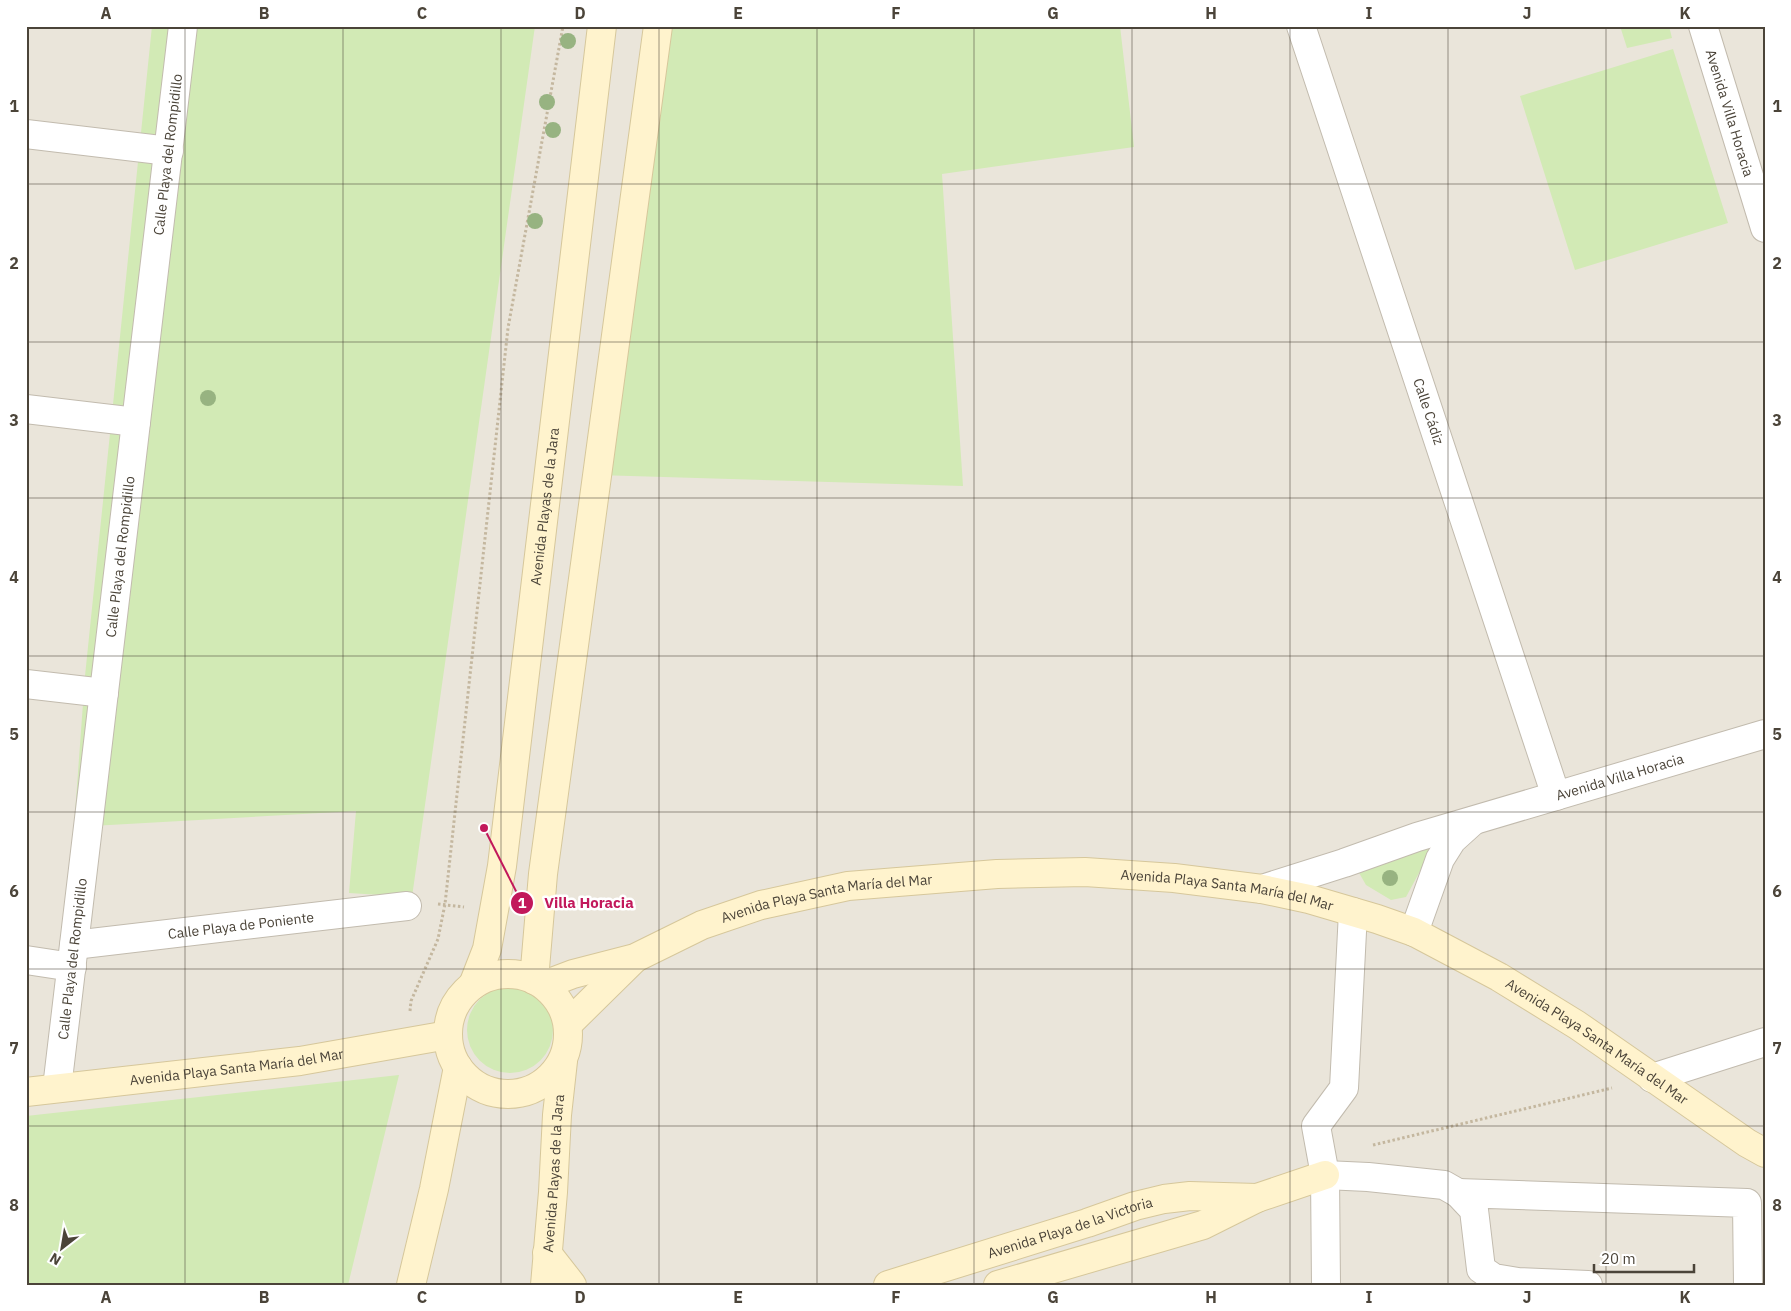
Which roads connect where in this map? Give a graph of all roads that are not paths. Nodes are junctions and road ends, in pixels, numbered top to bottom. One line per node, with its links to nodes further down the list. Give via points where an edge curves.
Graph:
1 (183, 26): 7 (street, Calle Playa del Rompidillo)
2 (602, 26): 24 (street, Avenida Playas de la Jara, via 502,866 487,949)
3 (658, 26): 23 (street, via 543,874)
4 (1301, 26): 14 (street, Calle Cádiz)
5 (1703, 26): 8 (street, Avenida Villa Horacia)
6 (26, 134): 7 (street)
7 (169, 151): 10 (street, Calle Playa del Rompidillo)
8 (1765, 228)
9 (26, 409): 10 (street)
10 (136, 422): 12 (street, Calle Playa del Rompidillo)
11 (26, 684): 12 (street)
12 (104, 693): 20 (street, Calle Playa del Rompidillo)
13 (1765, 734): 14 (street, Avenida Villa Horacia)
14 (1556, 796): 15 (street, Avenida Villa Horacia)
15 (1474, 820): 16 (street, Avenida Villa Horacia); 19 (street, Avenida Villa Horacia, via 1452,840 1440,859)
16 (1262, 889): 18 (street, Avenida Playa Santa María del Mar); 21 (street, Avenida Playa Santa María del Mar, via 1174,878 1085,872 997,874 848,886 761,905 702,925)
17 (407, 906): 20 (street, Calle Playa de Poniente)
18 (1352, 912): 19 (street, Avenida Playa Santa María del Mar); 34 (street, via 1344,1088 1316,1126)
19 (1414, 932): 30 (street, Avenida Playa Santa María del Mar, via 1499,977 1577,1025)
20 (73, 956): 22 (street, Calle Playa de Poniente); 31 (street, Calle Playa del Rompidillo)
21 (635, 958): 23 (street, Avenida Playa Santa María del Mar); 25 (street, Avenida Playa Santa María del Mar)
22 (26, 960)
23 (539, 982): 24 (street, via 519,974 503,974 487,977); 25 (street, via 564,1009)
24 (473, 985): 26 (street, via 459,998 450,1016)
25 (568, 1024): 28 (street, via 569,1043)
26 (448, 1035): 29 (street, via 450,1052); 31 (street, Avenida Playa Santa María del Mar, via 300,1061)
27 (1765, 1042): 30 (street)
28 (563, 1061): 29 (street, via 545,1082 520,1094 485,1090); 37 (street, Avenida Playas de la Jara)
29 (458, 1068): 38 (street)
30 (1652, 1078): 33 (street, Avenida Playa Santa María del Mar)
31 (57, 1088): 32 (street, Avenida Playa Santa María del Mar)
32 (26, 1092)
33 (1765, 1153)
34 (1325, 1175): 35 (street, via 1444,1185); 36 (street, Avenida Playa de la Victoria); 43 (street)
35 (1458, 1193): 44 (street, via 1474,1210 1481,1268 1494,1278); 45 (street, via 1747,1203)
36 (1256, 1198): 41 (street, Avenida Playa de la Victoria, via 1190,1196 1164,1199); 42 (street, Avenida Playa de la Victoria, via 1203,1225)
37 (547, 1253): 39 (street, Avenida Playas de la Jara); 40 (street)
38 (411, 1285)
39 (545, 1285)
40 (572, 1285)
41 (888, 1285)
42 (998, 1285)
43 (1326, 1285)
44 (1588, 1285)
45 (1748, 1285)

